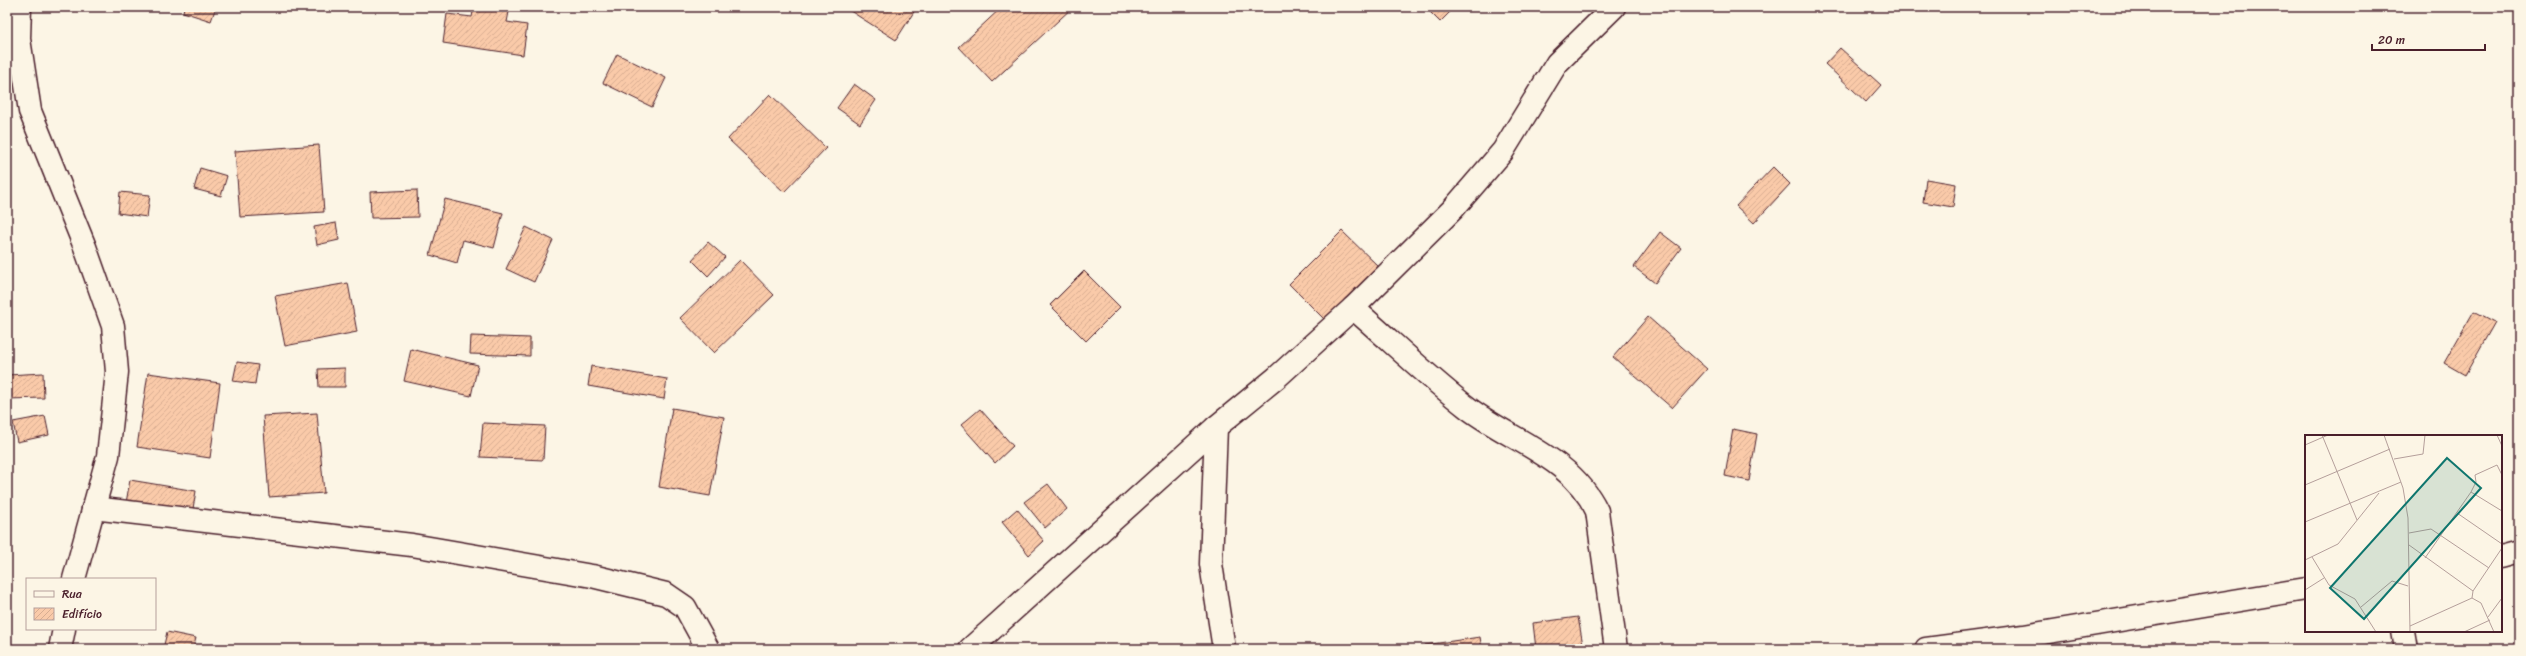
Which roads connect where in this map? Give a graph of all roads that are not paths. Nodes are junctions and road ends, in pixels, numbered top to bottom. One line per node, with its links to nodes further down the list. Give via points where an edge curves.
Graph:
1 (20, 7): 5 (street, via 19,38 30,111 85,247 113,326 117,372 108,456)
2 (1614, 7): 3 (street, via 1557,63 1503,151 1453,209)
3 (1353, 308): 4 (street, via 1276,378); 17 (street, via 1469,408 1567,469 1590,495 1597,511)
4 (1216, 427): 15 (street); 16 (street, via 1212,564)
5 (93, 508): 8 (street); 14 (street, via 412,545 592,576 666,594 685,607)
6 (2519, 552): 7 (street)
7 (2502, 557)
8 (74, 578)
9 (2305, 590): 12 (street)
10 (64, 630): 13 (street)
11 (2403, 632): 19 (street)
12 (2025, 643): 18 (street)
13 (60, 649)
14 (708, 649)
15 (970, 649)
16 (1224, 649)
17 (1616, 649)
18 (1926, 649)
19 (2406, 649)

